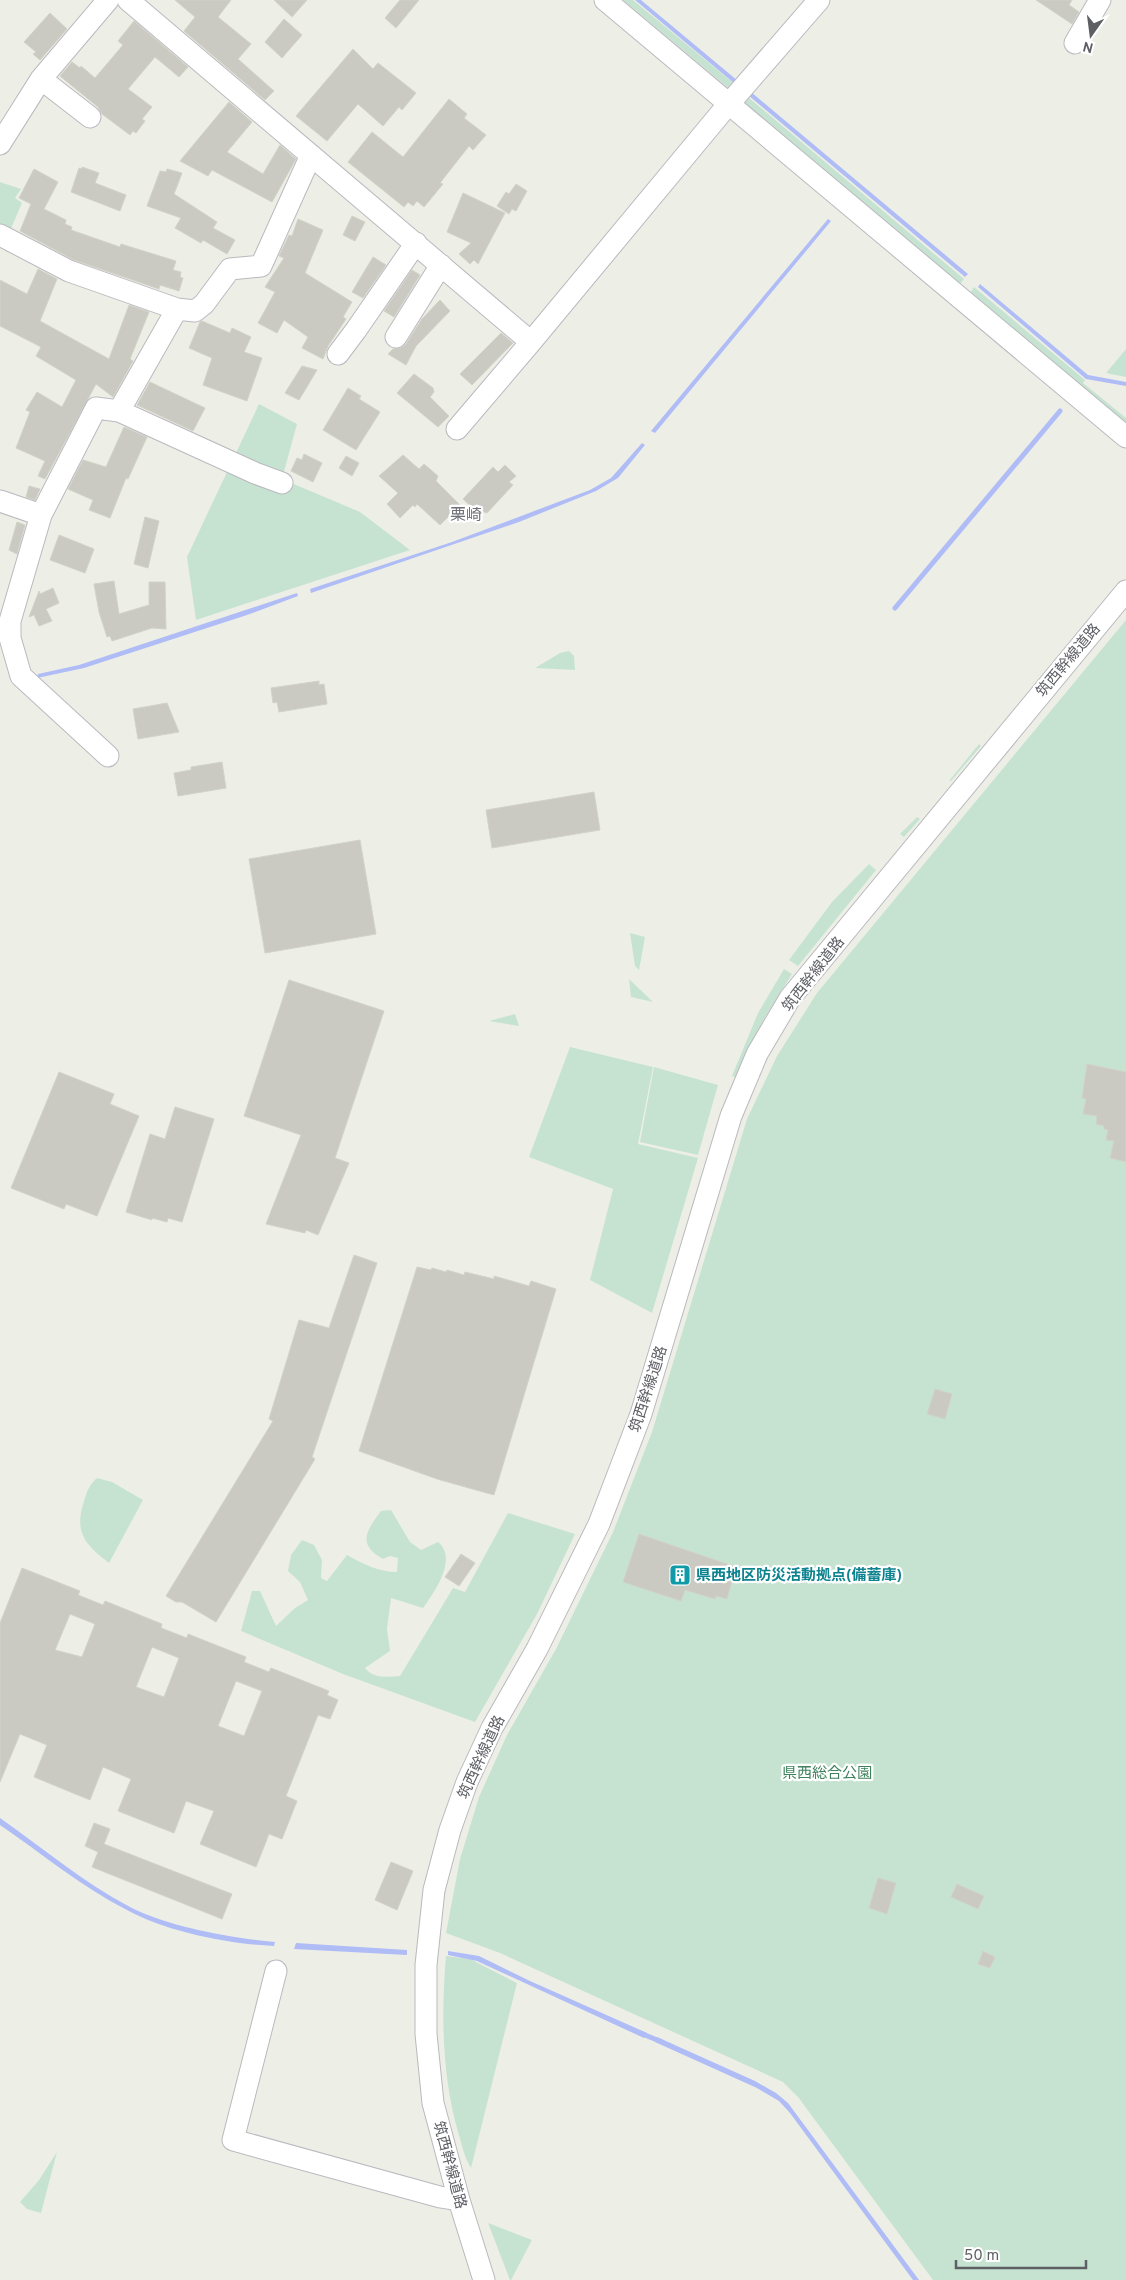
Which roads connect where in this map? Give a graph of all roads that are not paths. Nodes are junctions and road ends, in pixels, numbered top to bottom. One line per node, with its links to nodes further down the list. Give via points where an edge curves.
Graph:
1 (108, 0): 7 (street)
2 (128, 0): 11 (street)
3 (605, 0): 8 (street)
4 (819, 0): 8 (street)
5 (1100, 0): 6 (street)
6 (1075, 43)
7 (42, 79): 9 (street); 10 (street)
8 (729, 104): 17 (street); 21 (street)
9 (90, 117)
10 (0, 144)
11 (311, 155): 13 (street); 15 (street, via 261,266 230,269 204,304 195,310)
12 (0, 235): 15 (street, via 69,271)
13 (416, 244): 14 (street); 18 (street)
14 (441, 265): 16 (street); 17 (street)
15 (177, 309): 19 (street)
16 (396, 337)
17 (532, 342): 20 (street)
18 (338, 354)
19 (119, 411): 22 (street); 24 (street, via 96,408)
20 (456, 429)
21 (1126, 438)
22 (282, 483)
23 (0, 501): 24 (street)
24 (41, 515): 26 (street, via 10,621 10,638 21,676)
25 (1126, 591): 28 (street, 筑西幹線道路, via 790,998 746,1077 731,1116 638,1423 599,1524 467,1782 434,1890 426,1965 426,2034 433,2103)
26 (108, 756)
27 (276, 1971): 28 (street, via 233,2140)
28 (458, 2200): 29 (street, 筑西幹線道路)
29 (484, 2280)

